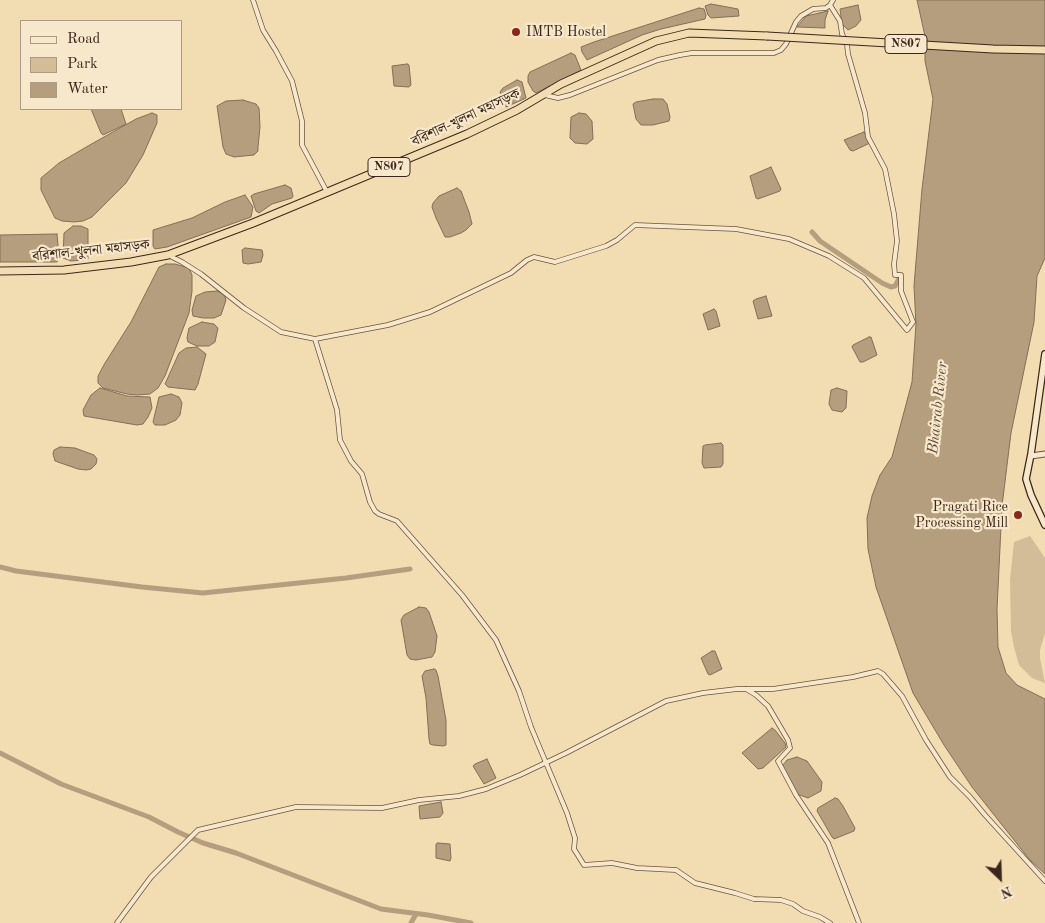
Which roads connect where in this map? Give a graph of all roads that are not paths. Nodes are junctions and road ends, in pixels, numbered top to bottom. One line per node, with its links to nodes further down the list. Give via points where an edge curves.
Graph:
1 (253, 0): 6 (street, via 263,30 292,81 302,121 302,145)
2 (833, 0): 3 (street)
3 (830, 5): 5 (street, via 801,16 781,50 774,53 680,55 658,60 570,95 558,98); 9 (street, via 840,21 847,44 868,137 885,169 894,214 895,275 901,275 901,291 913,322 907,330 864,278 829,256 789,238 736,229 635,225 606,246 555,262 534,257 511,273 430,312 388,325)
4 (1045, 50): 5 (highway, বরিশাল-খুলনা মহাসড়ক / N807, bridge, via 689,33 656,40)
5 (542, 95): 6 (highway, বরিশাল-খুলনা মহাসড়ক / N807, via 467,134)
6 (327, 192): 7 (highway, বরিশাল-খুলনা মহাসড়ক / N807)
7 (168, 256): 8 (highway, বরিশাল-খুলনা মহাসড়ক / N807, via 64,270); 9 (street, via 201,274 281,332)
8 (0, 271)
9 (315, 339): 15 (street, via 337,410 340,440 362,474 370,502 379,514 397,521 491,633 519,691)
10 (1045, 354): 12 (main road)
11 (1045, 454): 12 (street)
12 (1031, 456): 13 (main road, via 1026,479)
13 (1045, 525)
14 (746, 689): 15 (street, via 666,701); 16 (street, via 774,688 878,672 884,674 902,696 950,777); 19 (street, via 768,706 788,740 790,748 778,761 828,843)
15 (546, 762): 17 (street, via 486,789 459,796 382,808 296,807 198,830 151,877); 18 (street, via 570,821 575,838 574,849 584,865 612,862 637,868 676,870 695,883 754,899 781,900)
16 (1045, 881)
17 (117, 923)
18 (830, 923)
19 (858, 923)

